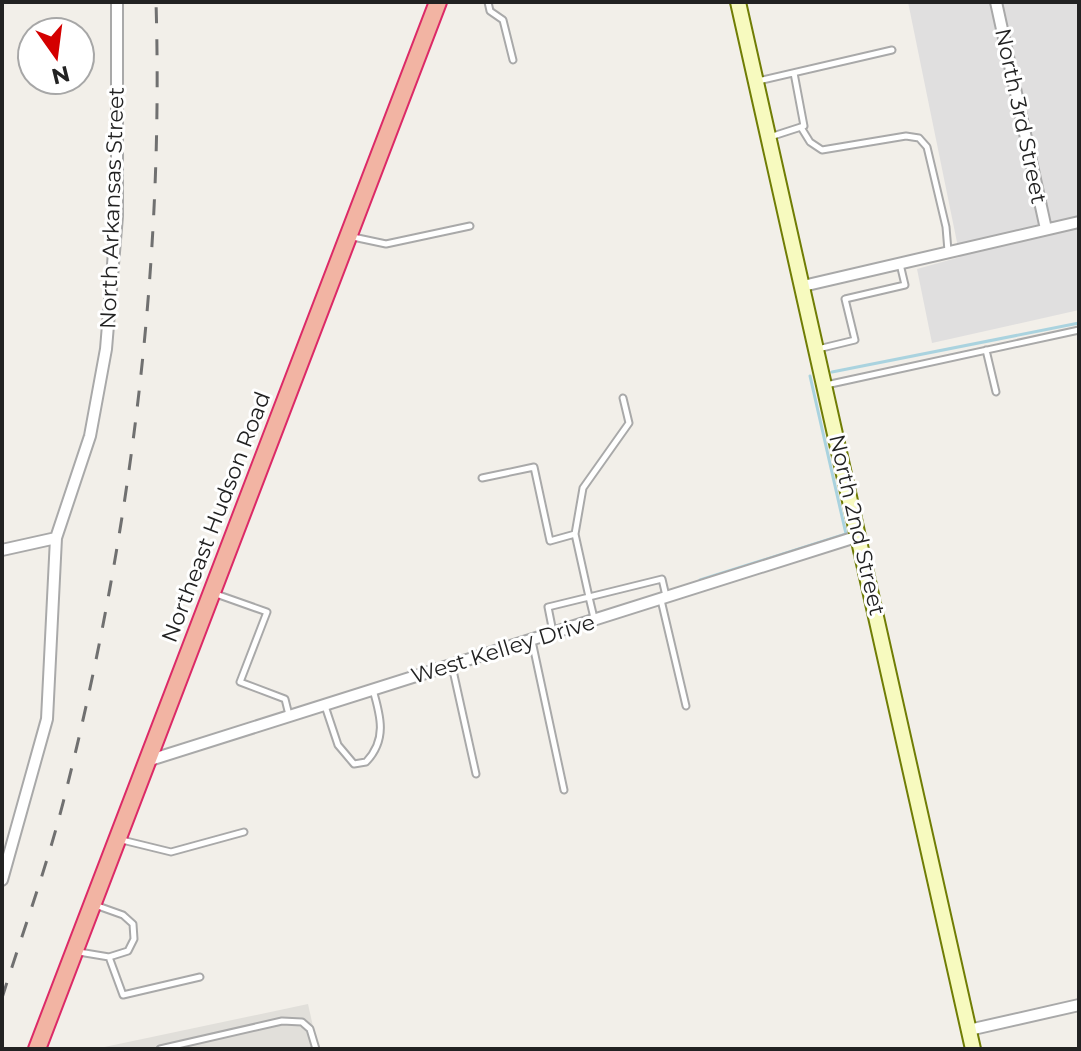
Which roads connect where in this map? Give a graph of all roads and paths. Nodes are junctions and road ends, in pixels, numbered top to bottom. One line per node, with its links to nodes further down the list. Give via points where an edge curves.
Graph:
1 (117, 2): 28 (street, North Arkansas Street, via 117,216 106,349 90,436)
2 (438, 2): 15 (highway, Northeast Hudson Road)
3 (488, 2): 7 (lane, via 490,11 503,20)
4 (738, 2): 9 (main road, North 2nd Street)
5 (996, 2): 14 (street, North 3rd Street)
6 (892, 50): 8 (lane)
7 (513, 60)
8 (794, 73): 9 (lane); 10 (lane)
9 (758, 81): 11 (main road, North 2nd Street)
10 (802, 129): 11 (lane); 16 (lane, via 822,150 919,138 927,147)
11 (770, 137): 18 (main road, North 2nd Street)
12 (1079, 222): 14 (street)
13 (470, 226): 15 (lane, via 386,244)
14 (1046, 229): 16 (street)
15 (348, 236): 30 (highway, Northeast Hudson Road)
16 (948, 252): 17 (street)
17 (900, 263): 18 (street); 20 (lane, via 905,285 845,299 855,340)
18 (803, 286): 20 (main road, North 2nd Street)
19 (1079, 330): 21 (lane)
20 (817, 349): 22 (main road, North 2nd Street)
21 (986, 350): 22 (lane); 23 (lane)
22 (825, 385): 27 (main road, North 2nd Street)
23 (996, 392)
24 (623, 398): 26 (lane, via 629,423 583,488)
25 (482, 478): 26 (lane, via 534,467 550,541)
26 (575, 534): 31 (lane)
27 (859, 536): 32 (street, West Kelley Drive); 52 (main road, North 2nd Street)
28 (56, 538): 29 (street); 46 (street, North Arkansas Street, via 47,719)
29 (2, 550)
30 (211, 592): 40 (lane, via 267,612 240,682 285,699); 41 (highway, Northeast Hudson Road)
31 (589, 597): 32 (lane, via 662,579); 33 (lane); 34 (lane, via 548,607)
32 (663, 598): 33 (street, West Kelley Drive); 39 (lane)
33 (595, 620): 34 (street, West Kelley Drive)
34 (553, 633): 35 (street, West Kelley Drive)
35 (532, 640): 36 (street, West Kelley Drive); 43 (lane)
36 (452, 665): 37 (street, West Kelley Drive); 42 (lane)
37 (373, 690): 38 (street, West Kelley Drive); 38 (lane, via 382,721 378,750 366,762 354,764 338,745)
38 (325, 705): 40 (street, West Kelley Drive)
39 (686, 706)
40 (290, 716): 41 (street, West Kelley Drive)
41 (147, 761): 45 (highway, Northeast Hudson Road)
42 (476, 774)
43 (564, 790)
44 (244, 832): 45 (lane, via 171,852)
45 (117, 839): 47 (highway, Northeast Hudson Road)
46 (2, 880)
47 (92, 904): 48 (highway, Northeast Hudson Road); 49 (lane, via 133,924 128,951)
48 (75, 951): 49 (lane); 53 (highway, Northeast Hudson Road)
49 (109, 957): 50 (lane, via 123,995)
50 (200, 977)
51 (1079, 1005): 52 (street)
52 (969, 1030): 56 (main road, North 2nd Street)
53 (37, 1049)
54 (160, 1049): 55 (lane, via 282,1021 302,1022)
55 (316, 1049)
56 (973, 1049)

